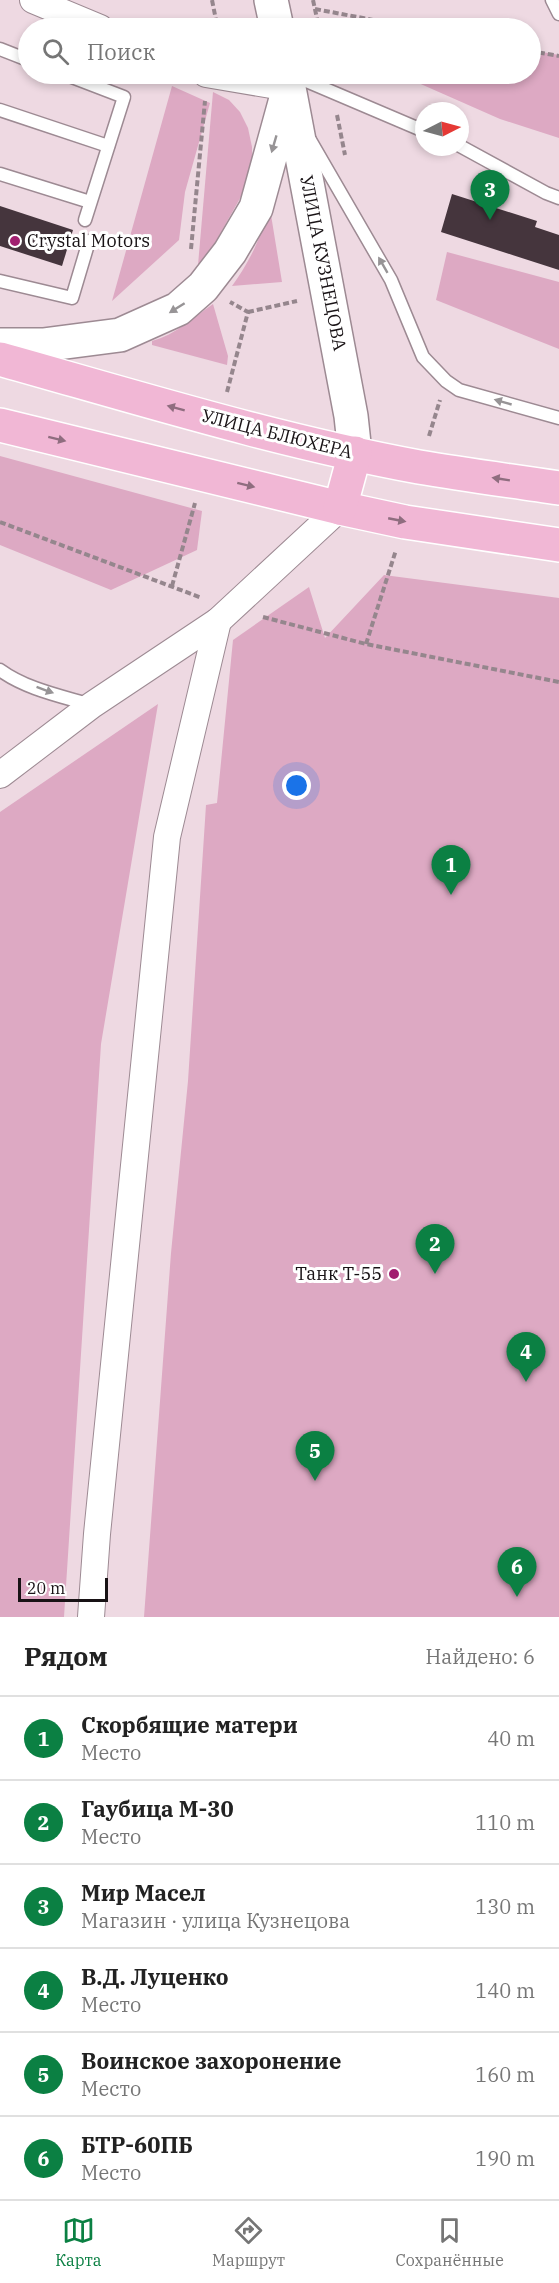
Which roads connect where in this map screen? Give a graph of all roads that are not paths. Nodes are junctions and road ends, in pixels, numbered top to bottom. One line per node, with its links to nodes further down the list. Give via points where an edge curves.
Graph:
1 (33, 0): 5 (street)
2 (271, 0): 6 (street)
3 (552, 0): 4 (lane)
4 (559, 14)
5 (76, 18)
6 (275, 18)
7 (0, 49): 8 (lane)
8 (18, 56)
9 (90, 84): 14 (lane, via 124,97)
10 (271, 84): 11 (street)
11 (290, 87): 13 (lane); 22 (street, one-way to 22, via 256,208 203,287 178,309 120,335 43,345); 24 (lane, one-way to 11, via 459,390 423,357 391,280); 26 (street, УЛИЦА КУЗНЕЦОВА)
12 (0, 111): 14 (lane)
13 (415, 128)
14 (108, 146): 18 (lane)
15 (469, 151): 17 (lane)
16 (0, 174): 18 (lane)
17 (559, 198)
18 (90, 202): 19 (lane)
19 (85, 220)
20 (89, 241): 21 (lane, via 72,298)
21 (0, 281)
22 (0, 345)
23 (0, 359): 26 (main road, УЛИЦА БЛЮХЕРА, one-way to 23)
24 (559, 418)
25 (0, 425): 28 (main road, one-way to 28)
26 (355, 453): 27 (main road, УЛИЦА БЛЮХЕРА, one-way to 26); 28 (main road)
27 (559, 488)
28 (340, 508): 29 (main road, one-way to 29); 30 (street)
29 (559, 545)
30 (225, 615): 32 (street); 34 (street, via 168,837)
31 (0, 670): 32 (lane, one-way to 32, via 9,677)
32 (92, 705): 33 (street)
33 (0, 775)
34 (90, 1617)

